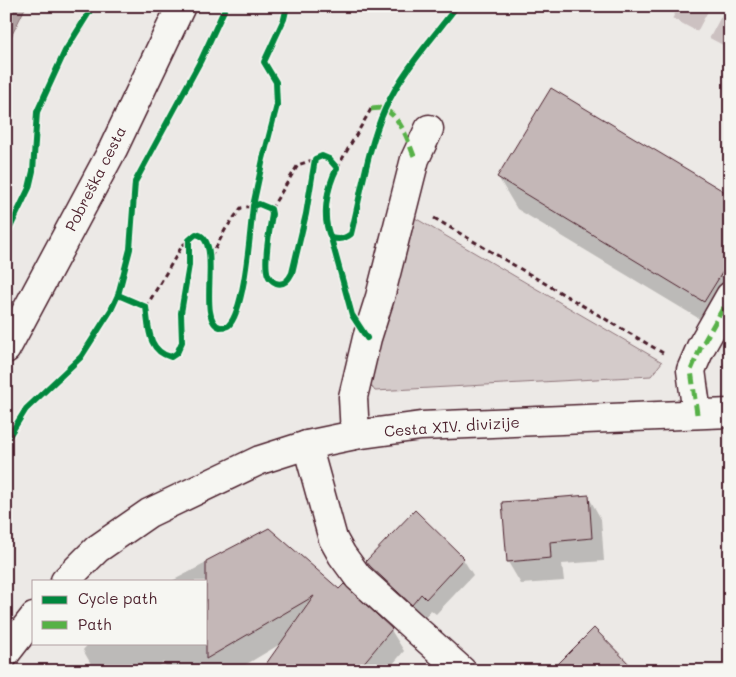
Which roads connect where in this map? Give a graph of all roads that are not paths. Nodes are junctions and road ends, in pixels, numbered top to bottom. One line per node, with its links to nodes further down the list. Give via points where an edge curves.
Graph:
1 (181, 6): 4 (street, Pobreška cesta, via 113,149)
2 (429, 129): 7 (street, via 415,159 367,338 353,397)
3 (730, 296): 6 (street, via 691,370)
4 (6, 349)
5 (730, 413): 6 (street, Cesta XIV. divizije)
6 (697, 414): 7 (street, Cesta XIV. divizije, via 421,426)
7 (355, 435): 8 (street, Cesta XIV. divizije)
8 (308, 445): 9 (street, Cesta XIV. divizije, via 260,460 149,513 97,549); 12 (street, via 333,539 342,555 358,577)
9 (65, 580)
10 (32, 620): 11 (street)
11 (6, 653)
12 (462, 671)

